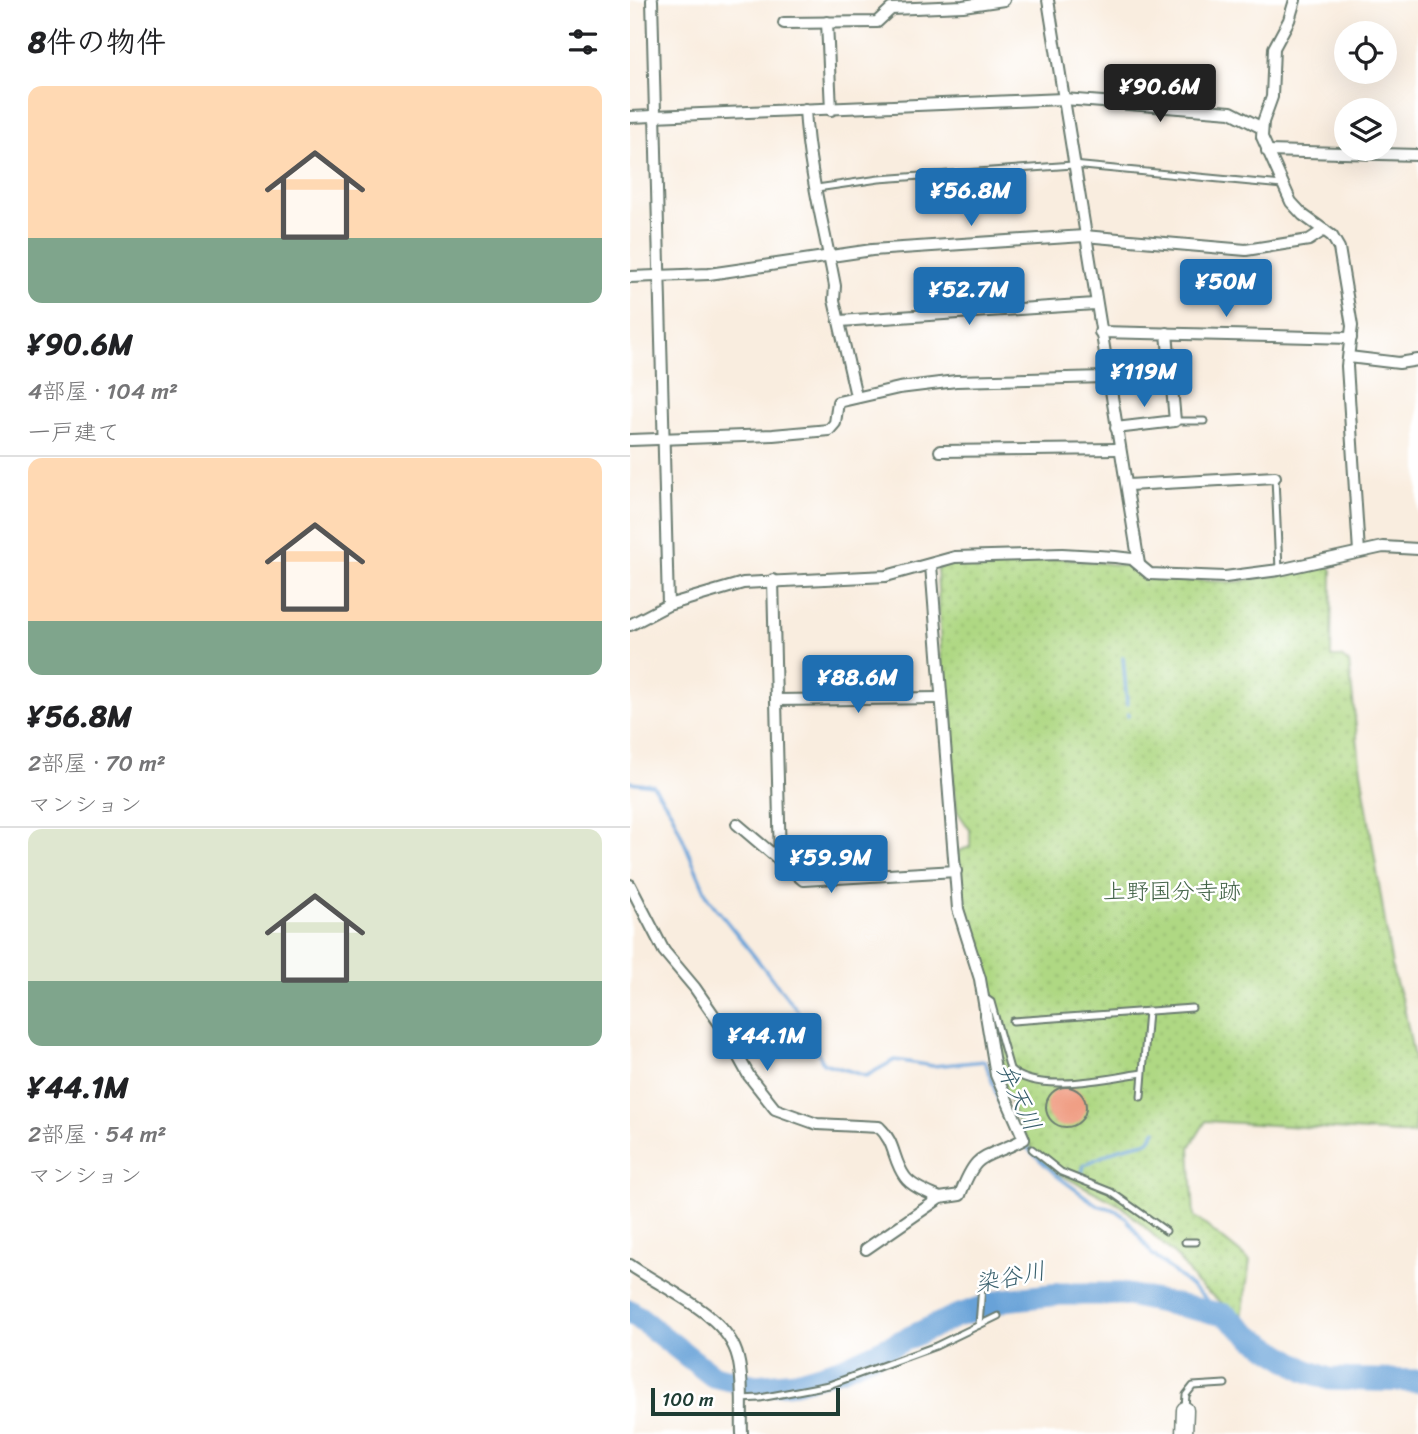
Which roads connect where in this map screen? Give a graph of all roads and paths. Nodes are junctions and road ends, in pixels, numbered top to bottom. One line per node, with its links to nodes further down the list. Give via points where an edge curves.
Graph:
1 (652, 0): 10 (street)
2 (1004, 0): 5 (street, via 891,9 877,22)
3 (1048, 0): 7 (street)
4 (1295, 0): 12 (street, via 1274,48 1272,97)
5 (828, 22): 6 (street); 9 (street)
6 (784, 23)
7 (1064, 99): 9 (street); 12 (street, via 1231,112); 15 (street)
8 (805, 109): 9 (street); 10 (street); 17 (street, via 807,155)
9 (831, 110)
10 (656, 116): 11 (street); 21 (street)
11 (630, 117)
12 (1262, 128): 13 (street)
13 (1267, 151): 14 (street); 16 (street)
14 (1418, 155)
15 (1073, 165): 16 (lane); 17 (lane); 19 (street)
16 (1282, 185): 18 (street, via 1299,212)
17 (817, 188): 20 (street)
18 (1324, 230): 19 (street, via 1308,240 1246,250); 27 (street, via 1339,248)
19 (1084, 236): 20 (street); 23 (street)
20 (829, 256): 21 (street, via 709,274); 24 (street)
21 (659, 276): 22 (street); 36 (street)
22 (630, 277)
23 (1095, 304): 24 (street); 25 (street)
24 (840, 321): 31 (street)
25 (1100, 332): 26 (street); 30 (street)
26 (1167, 333): 27 (street); 32 (street)
27 (1351, 338): 28 (street)
28 (1349, 357): 29 (street, via 1399,363); 42 (street)
29 (1418, 360)
30 (1106, 377): 31 (street, via 956,381); 34 (street)
31 (856, 396): 36 (street, via 838,402 835,423 828,430)
32 (1175, 421): 33 (lane); 34 (street)
33 (1204, 421)
34 (1116, 428): 37 (street)
35 (630, 440): 36 (street)
36 (663, 440): 47 (street)
37 (1119, 449): 38 (street); 40 (street)
38 (940, 451)
39 (1275, 477): 40 (street); 45 (lane)
40 (1128, 485): 43 (street)
41 (1418, 549): 42 (street, via 1383,547)
42 (1359, 552): 45 (street)
43 (1139, 564): 44 (street, via 1132,559 1062,554 956,557); 45 (street, via 1150,574 1235,577)
44 (931, 565): 46 (street, via 886,576); 49 (street)
45 (1279, 570)
46 (773, 580): 47 (street, via 743,583); 50 (street)
47 (667, 605): 48 (street)
48 (630, 625)
49 (940, 698): 50 (street); 53 (street)
50 (776, 701): 52 (street)
51 (737, 824): 52 (street)
52 (780, 861): 53 (street, via 803,880)
53 (956, 871): 55 (street, via 960,919)
54 (630, 885): 62 (street, via 664,951 723,1027 749,1076 775,1109 817,1124 879,1127 891,1138 906,1179)
55 (984, 997): 59 (lane, via 991,1002 1010,1069 1017,1076 1049,1083); 62 (street, via 996,1075 1024,1139 978,1158 960,1195)
56 (1192, 1008): 57 (lane)
57 (1148, 1011): 58 (lane); 59 (lane)
58 (1013, 1021)
59 (1142, 1073): 60 (lane)
60 (1141, 1097)
61 (1031, 1149): 63 (lane, via 1061,1172 1111,1192)
62 (940, 1198): 66 (street)
63 (1166, 1231)
64 (1185, 1242): 65 (lane)
65 (1196, 1242)
66 (866, 1250)
67 (630, 1265): 72 (street, via 724,1328 739,1360)
68 (982, 1289): 70 (lane)
69 (998, 1316): 70 (lane)
70 (979, 1321): 72 (lane, via 936,1346 829,1385 760,1398)
71 (1225, 1384): 73 (lane, via 1193,1386 1186,1395)
72 (741, 1394): 74 (street)
73 (1185, 1410): 75 (street)
74 (742, 1434)
75 (1184, 1434)

